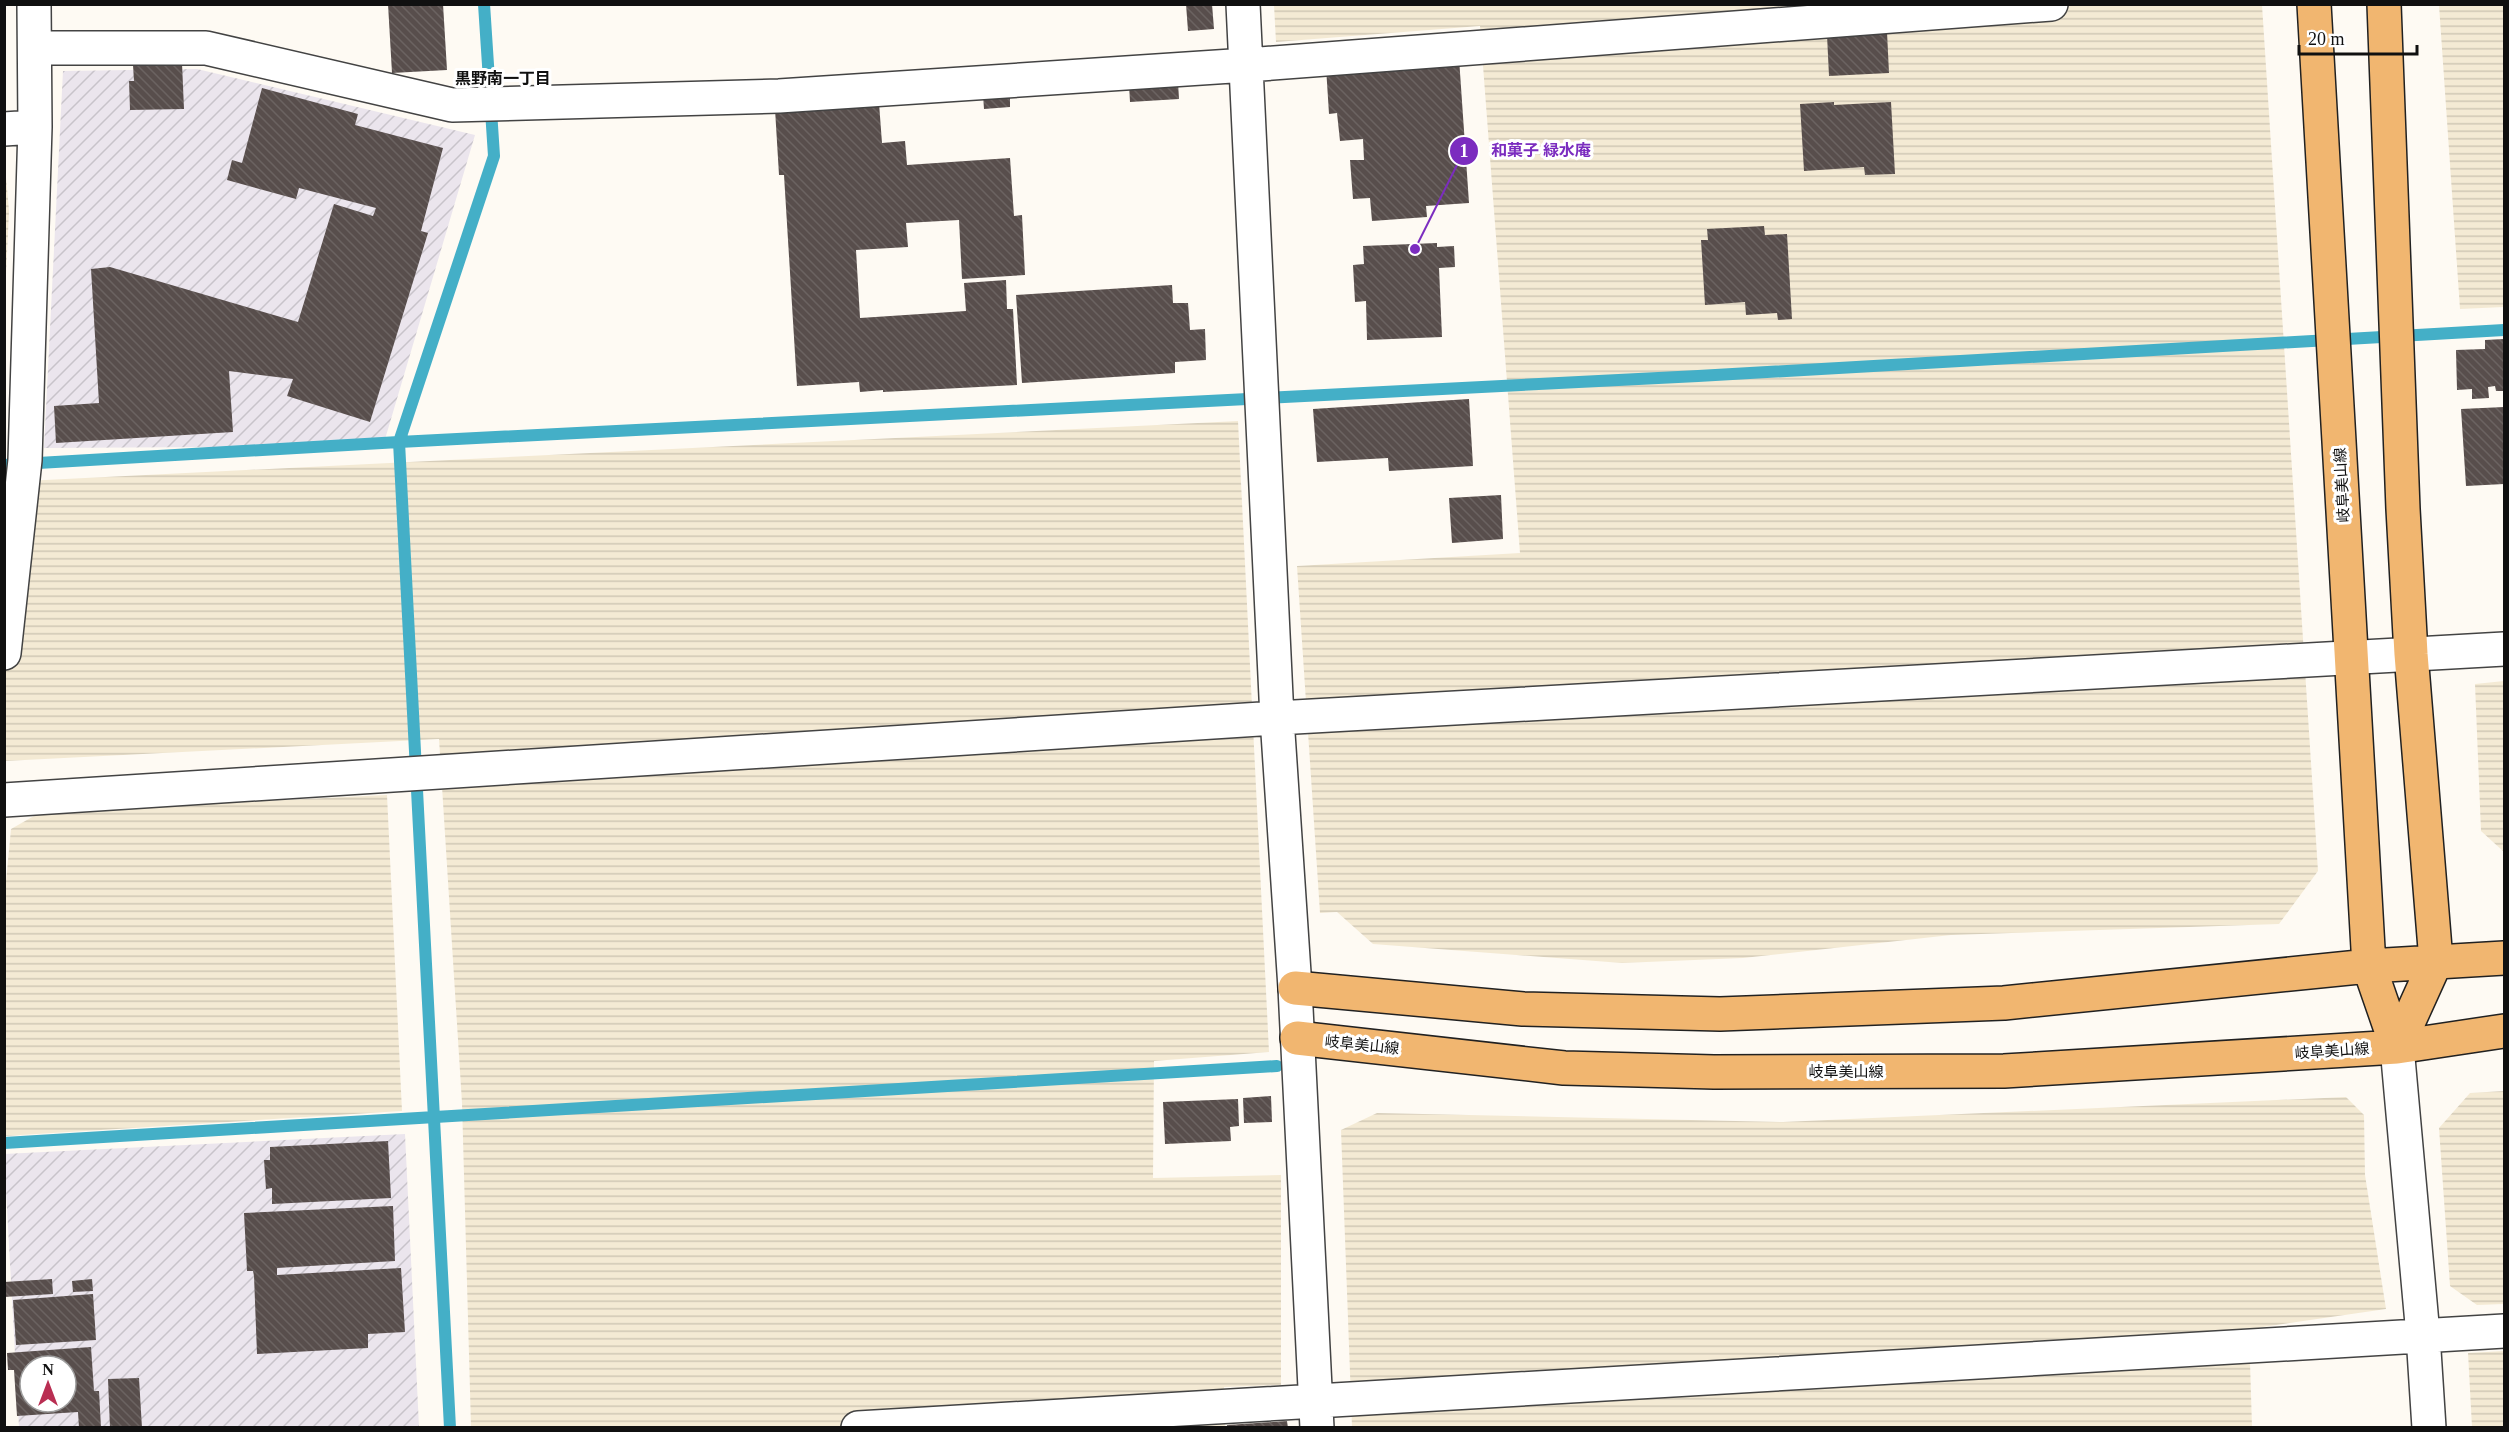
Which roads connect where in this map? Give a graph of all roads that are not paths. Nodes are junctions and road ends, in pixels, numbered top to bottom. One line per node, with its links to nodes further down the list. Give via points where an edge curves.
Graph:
1 (34, 4): 6 (street)
2 (1243, 4): 7 (street)
3 (2051, 4): 7 (street)
4 (2314, 4): 12 (main road, 岐阜美山線)
5 (2384, 4): 11 (main road)
6 (36, 48): 7 (street, via 206,48 452,105 779,96); 8 (street)
7 (1247, 65): 13 (street)
8 (20, 128): 10 (street, via 25,460)
9 (2505, 649): 11 (street)
10 (4, 652)
11 (2411, 654): 12 (street); 16 (main road)
12 (2352, 657): 13 (street); 17 (main road, 岐阜美山線)
13 (1278, 718): 14 (street); 18 (street)
14 (4, 800)
15 (2505, 958): 16 (main road)
16 (2436, 962): 17 (main road); 21 (main road)
17 (2369, 966): 18 (main road, via 2004,1003 1720,1014 1523,1009); 21 (main road, 岐阜美山線)
18 (1295, 988): 20 (street)
19 (2505, 1031): 21 (main road, 岐阜美山線)
20 (1297, 1038): 21 (main road, 岐阜美山線, via 1564,1068 1714,1072 2004,1071); 24 (street)
21 (2397, 1047): 23 (street)
22 (2505, 1331): 23 (street)
23 (2423, 1335): 24 (street); 26 (street)
24 (1316, 1414): 25 (street)
25 (858, 1428)
26 (2429, 1428)

